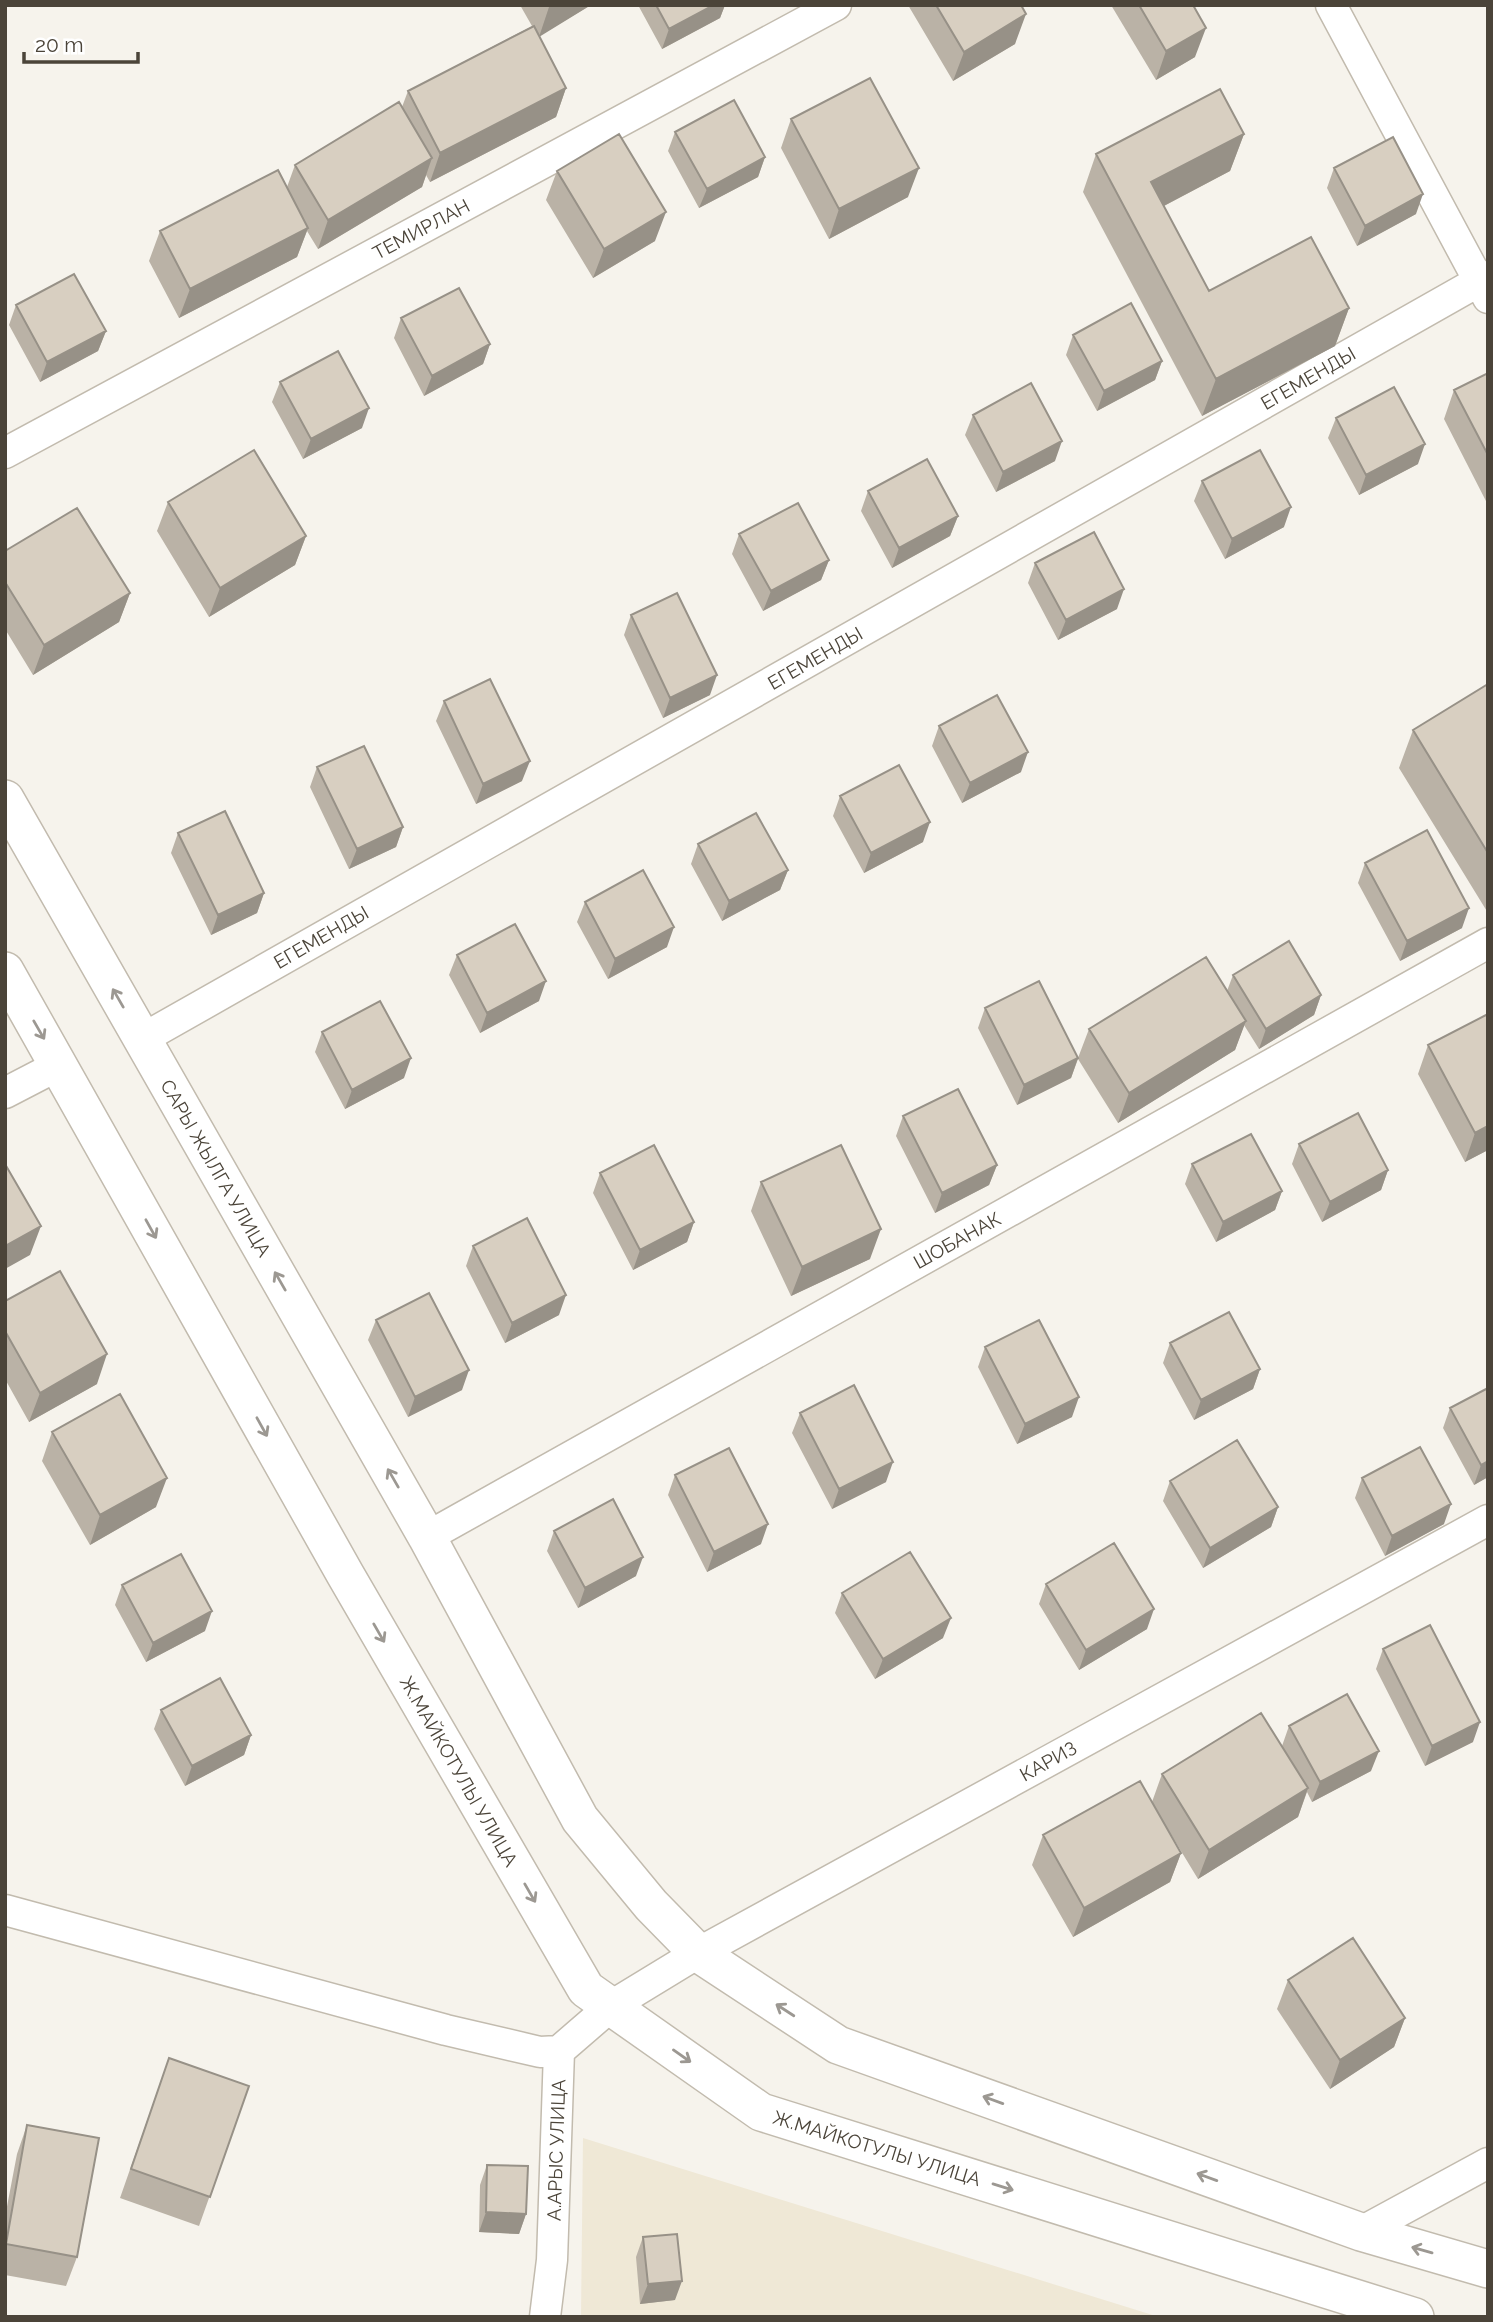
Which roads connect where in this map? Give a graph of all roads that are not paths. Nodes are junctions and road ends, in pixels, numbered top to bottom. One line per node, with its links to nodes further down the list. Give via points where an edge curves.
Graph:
1 (836, 5): 4 (street, ТЕМИРЛАН)
2 (1331, 5): 3 (street)
3 (1485, 285): 8 (street, ЕГЕМЕНДЫ)
4 (5, 453)
5 (5, 799): 8 (street, САРЫ ЖЫЛГА УЛИЦА, one-way to 5)
6 (1488, 943): 12 (street, ШОБАНАК)
7 (5, 971): 9 (street, one-way to 9)
8 (142, 1039): 12 (street, САРЫ ЖЫЛГА УЛИЦА, one-way to 8)
9 (60, 1065): 10 (street); 15 (street, Ж.МАЙКОТУЛЫ УЛИЦА, one-way to 15, via 345,1574 586,1989)
10 (5, 1093)
11 (1488, 1520): 14 (street, КАРИЗ)
12 (427, 1537): 14 (street, via 580,1819)
13 (5, 1910): 16 (street, via 433,2027 540,2052)
14 (698, 1954): 15 (street, КАРИЗ); 18 (street, one-way to 14, via 838,2045)
15 (611, 2006): 16 (street, А.АРЫС УЛИЦА); 21 (street, Ж.МАЙКОТУЛЫ УЛИЦА, one-way to 21, via 761,2112)
16 (559, 2051): 20 (street, А.АРЫС УЛИЦА, via 552,2260)
17 (1488, 2163): 18 (street)
18 (1360, 2232): 19 (street, one-way to 18)
19 (1488, 2269)
20 (545, 2317)
21 (1415, 2317)

